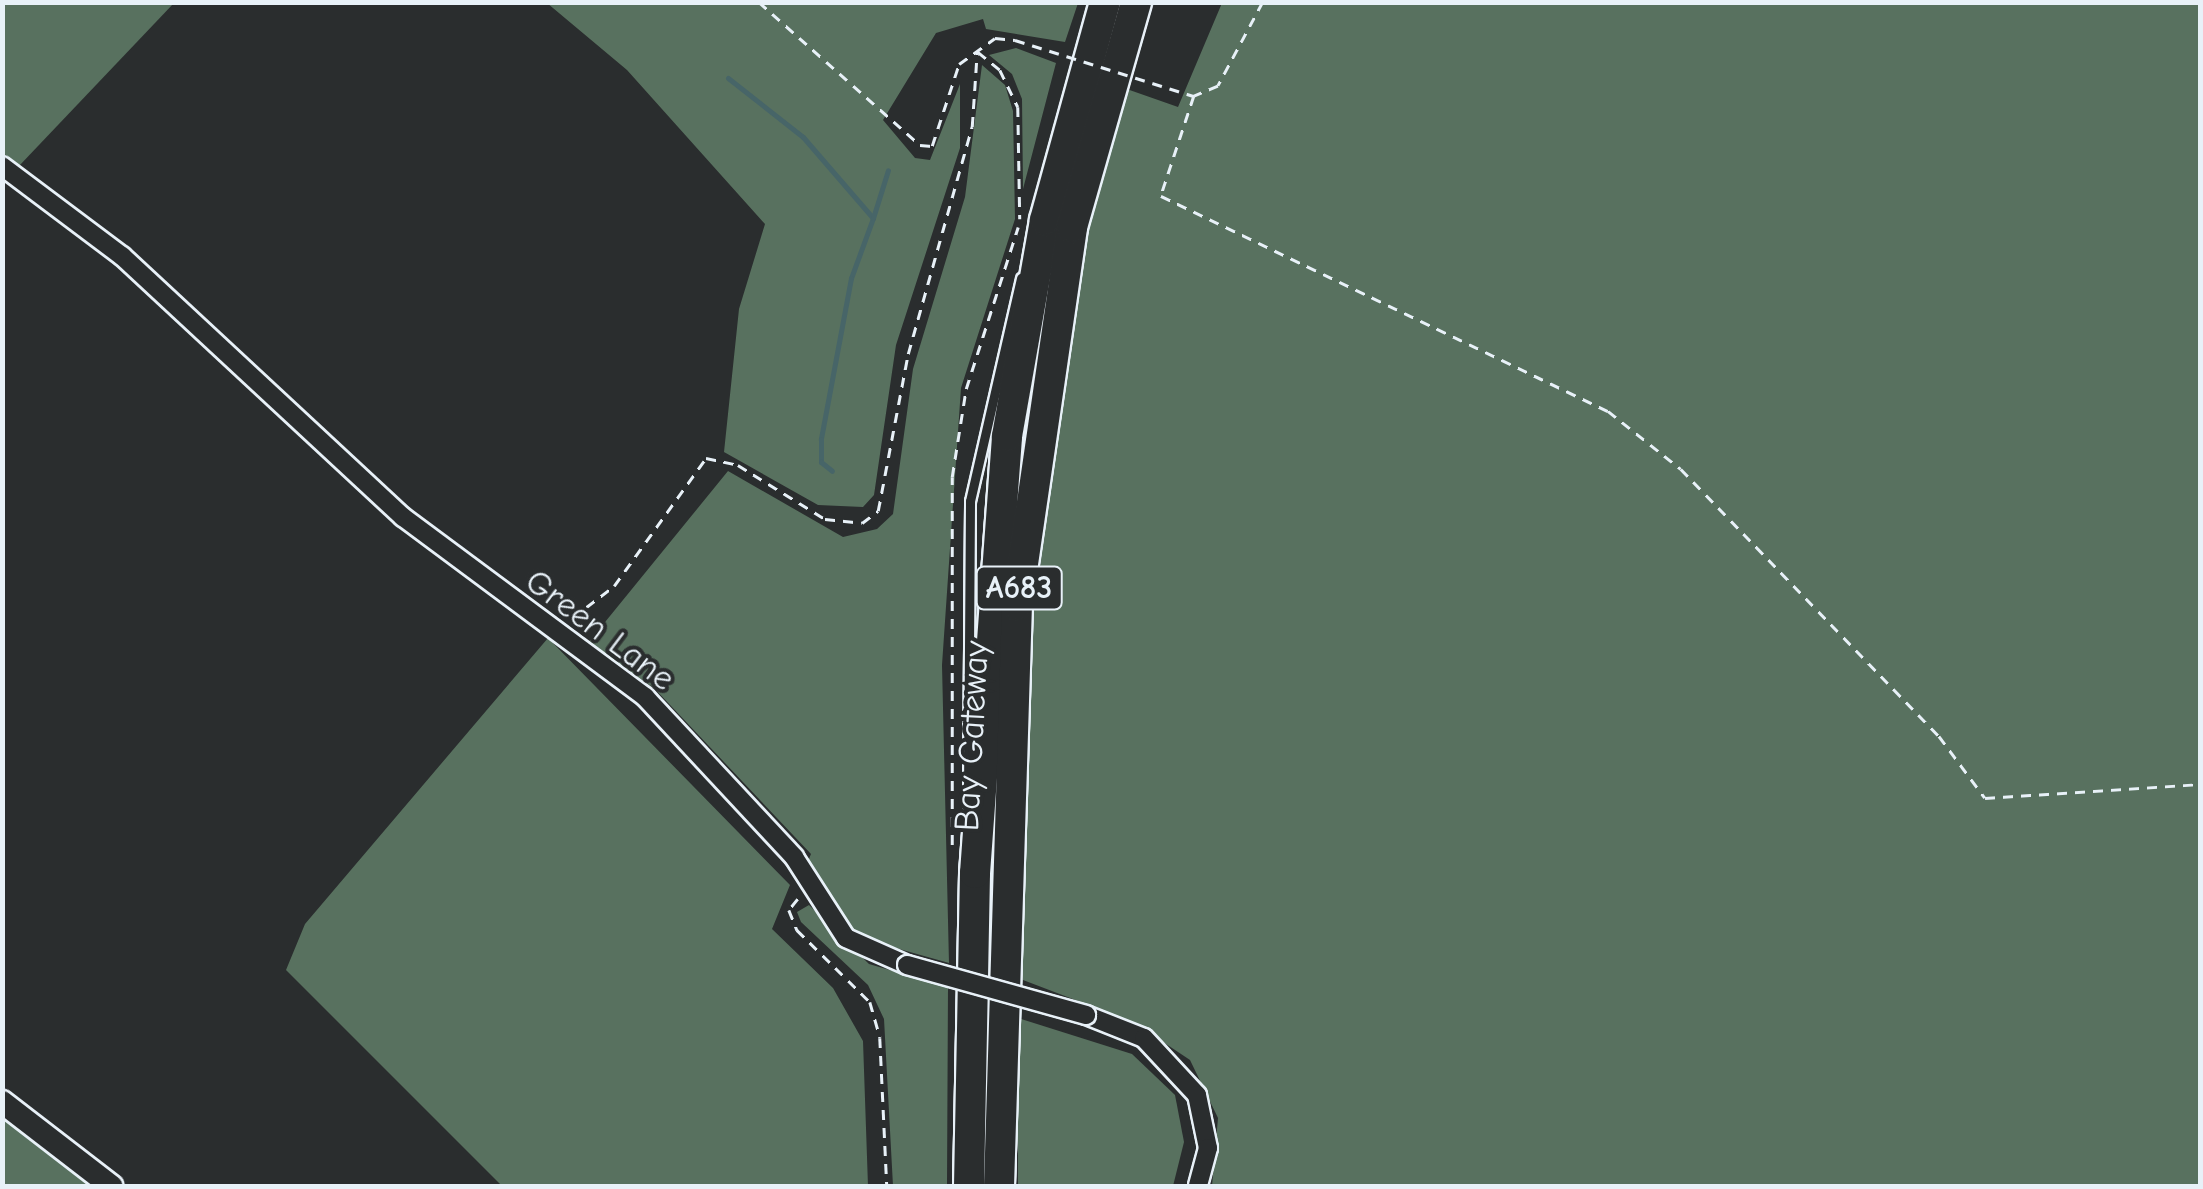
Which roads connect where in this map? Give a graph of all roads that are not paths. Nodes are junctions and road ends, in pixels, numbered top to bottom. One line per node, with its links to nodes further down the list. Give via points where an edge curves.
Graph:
1 (1105, 2): 6 (highway, Bay Gateway / A683, via 1080,80 1007,436 975,874)
2 (1136, 2): 7 (highway, Bay Gateway / A683, via 1072,227 1017,605)
3 (2, 166): 8 (street, Green Lane, bridge, via 122,256 364,484 644,697 794,857 808,886 868,953 1086,1014 1144,1038 1197,1094 1208,1148)
4 (2, 1102): 5 (street)
5 (111, 1186)
6 (969, 1186)
7 (999, 1186)
8 (1198, 1186)

